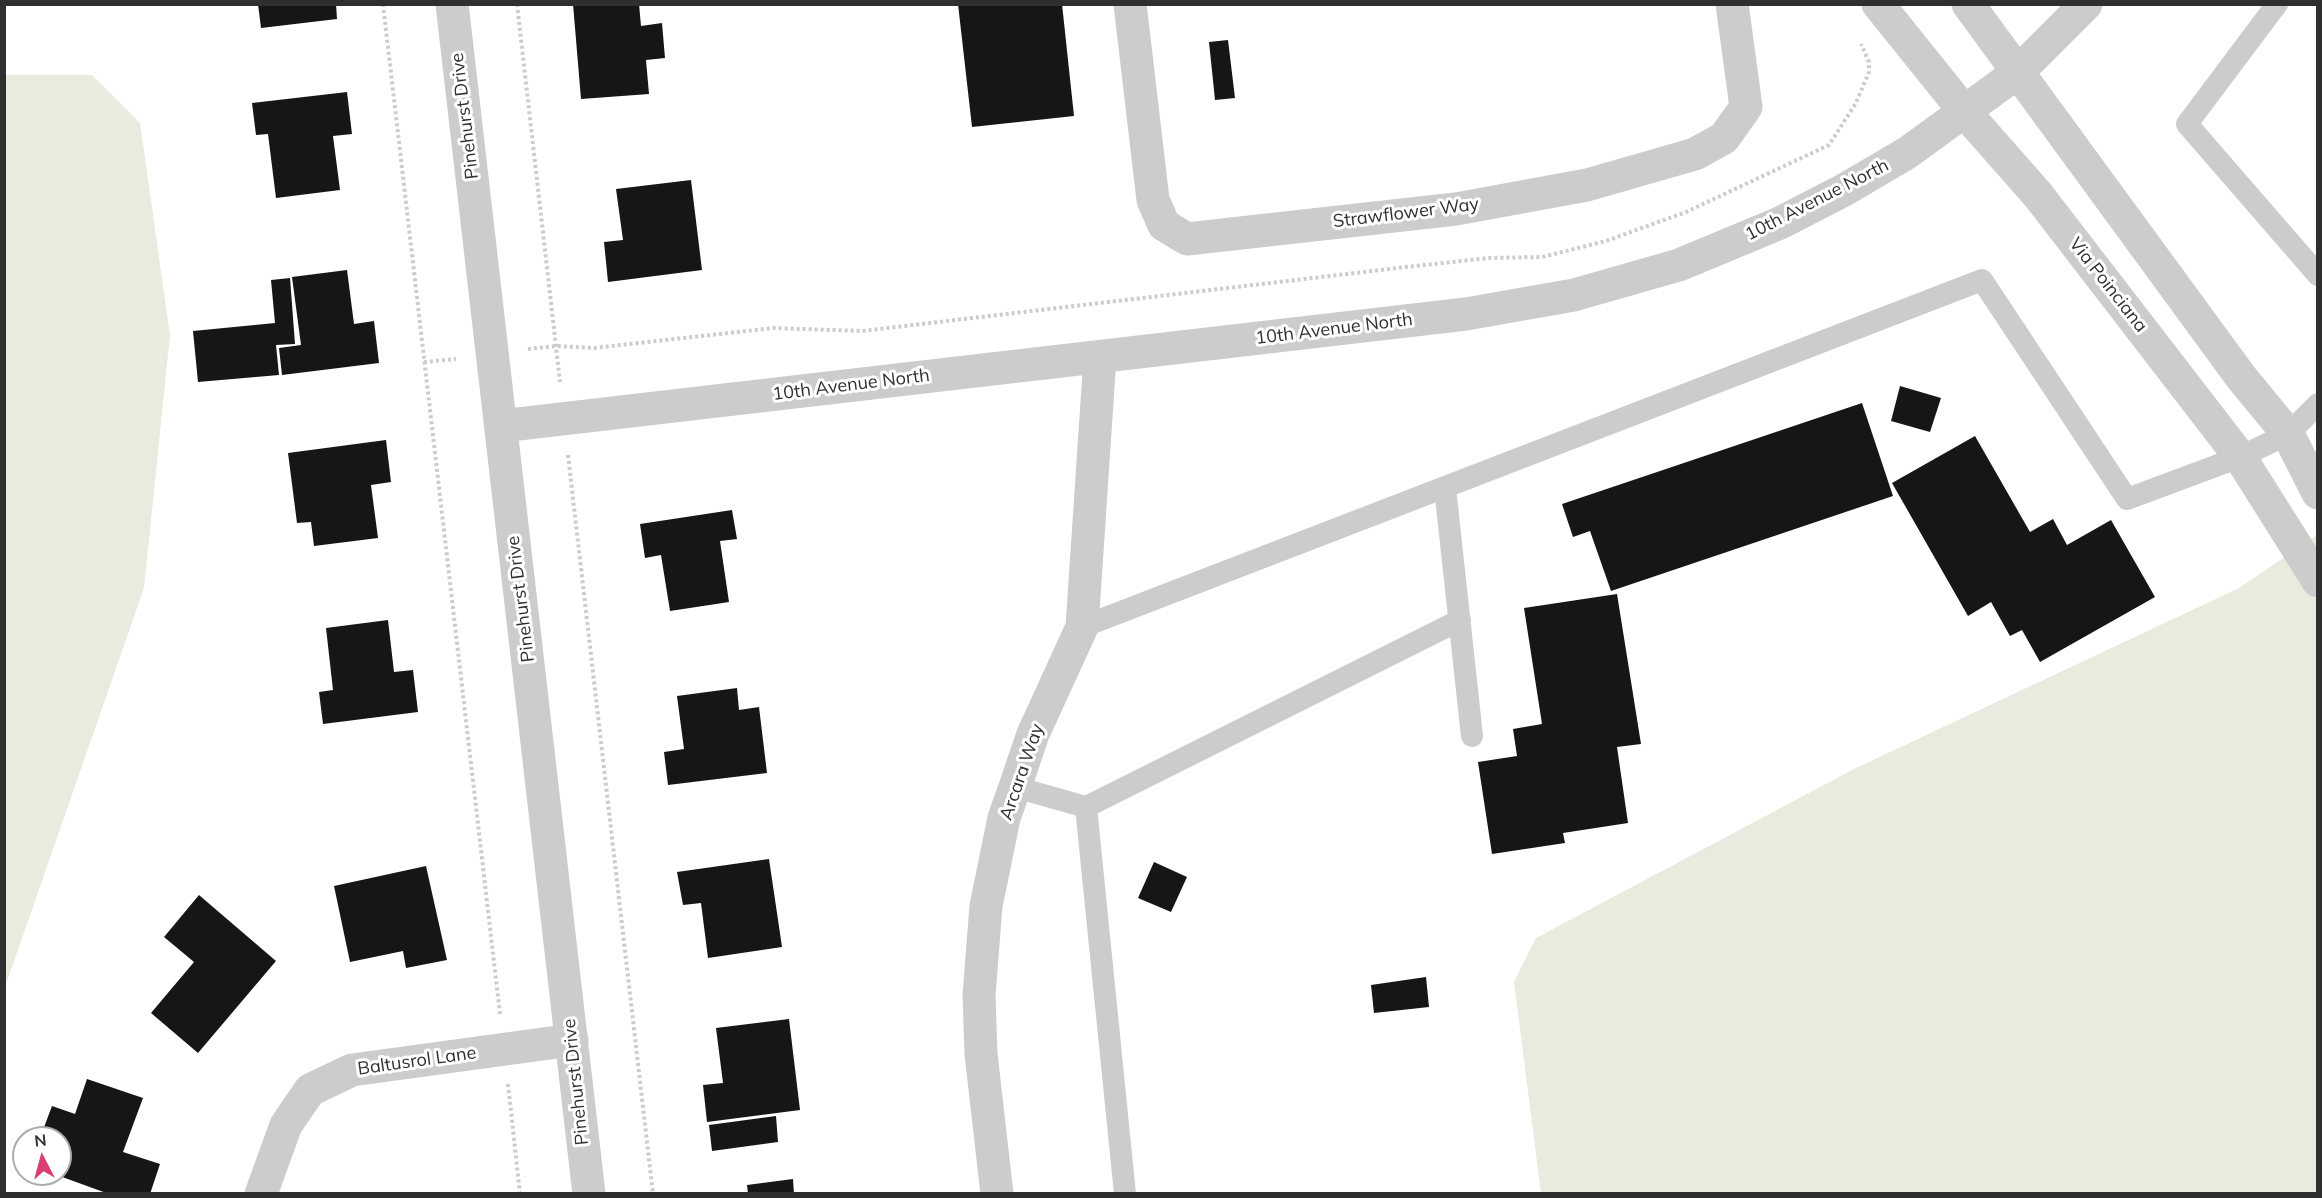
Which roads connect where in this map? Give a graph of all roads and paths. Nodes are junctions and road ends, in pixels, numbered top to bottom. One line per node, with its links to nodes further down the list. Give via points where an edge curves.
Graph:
1 (383, 4): 28 (path)
2 (452, 4): 16 (street, Pinehurst Drive)
3 (517, 4): 15 (path)
4 (1130, 4): 5 (street, Strawflower Way, via 1153,201 1164,225 1187,238 1456,209 1587,185 1695,154 1724,138 1746,107)
5 (1732, 4)
6 (1878, 4): 11 (street, Via Poinciana)
7 (1968, 4): 10 (street)
8 (2086, 4): 10 (street, 10th Avenue North)
9 (2277, 4): 12 (lane, via 2187,124)
10 (2017, 73): 11 (street, 10th Avenue North); 17 (street, via 2241,377)
11 (1964, 111): 13 (street, 10th Avenue North, via 1907,153 1780,223 1678,265 1574,295 1466,314); 18 (street, Via Poinciana, via 2038,195)
12 (2318, 275)
13 (1100, 357): 15 (street, 10th Avenue North); 23 (street, Arcara Way)
14 (2318, 404): 17 (lane)
15 (564, 418): 16 (street, 10th Avenue North); 32 (path)
16 (501, 426): 27 (street, Pinehurst Drive)
17 (2288, 434): 18 (lane); 20 (street)
18 (2240, 457): 19 (lane, via 2127,499 1983,280); 21 (street, Via Poinciana)
19 (1445, 488): 22 (lane); 23 (lane)
20 (2318, 492)
21 (2318, 581)
22 (1460, 620): 24 (lane); 26 (lane)
23 (1082, 627): 25 (street, Arcara Way, via 1033,734)
24 (1472, 736)
25 (1015, 787): 26 (lane); 33 (street, Arcara Way, via 1004,818 986,906 979,995 981,1054)
26 (1086, 807): 34 (lane)
27 (572, 1040): 28 (street, Baltusrol Lane); 31 (street, Pinehurst Drive)
28 (504, 1049): 29 (street, Baltusrol Lane, via 352,1070 310,1090 286,1125); 30 (path)
29 (261, 1194)
30 (520, 1194)
31 (589, 1194)
32 (653, 1194)
33 (997, 1194)
34 (1125, 1194)

